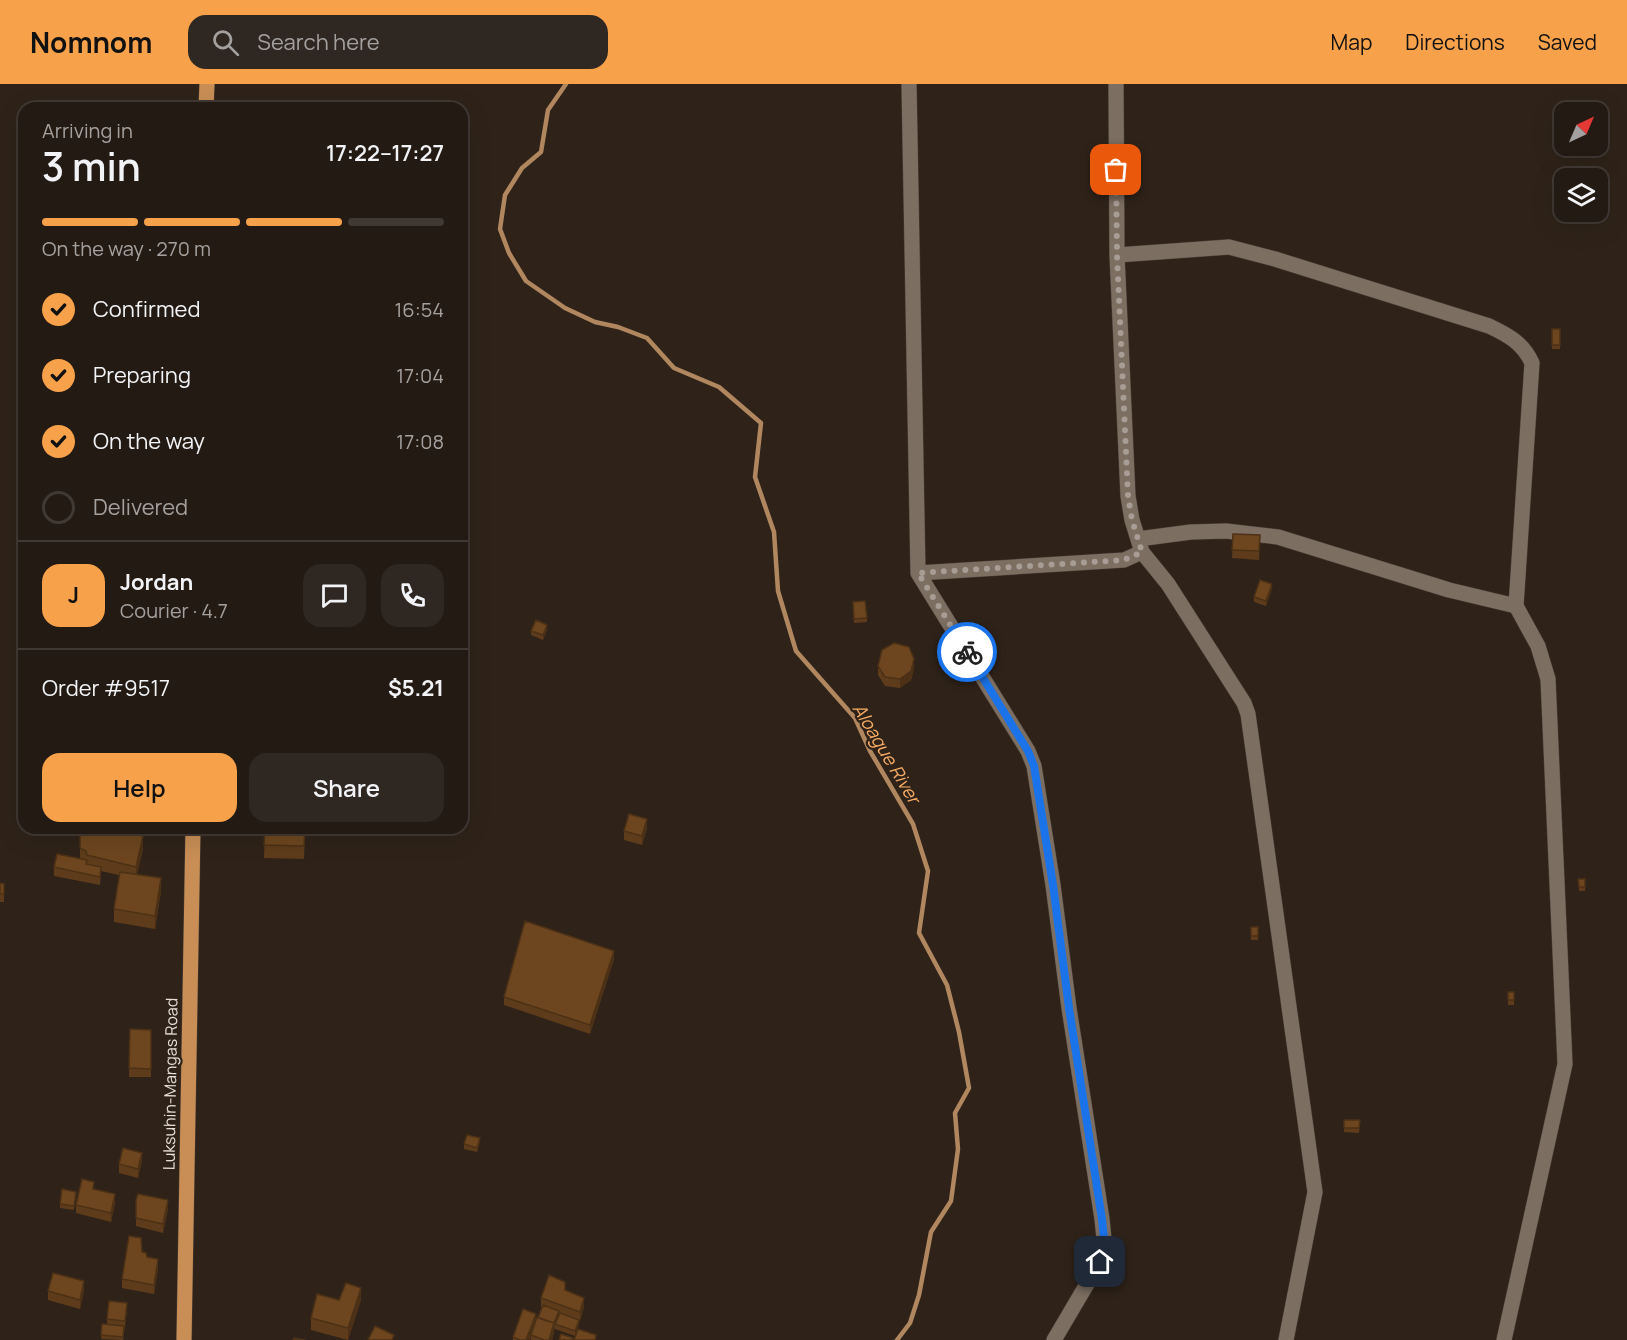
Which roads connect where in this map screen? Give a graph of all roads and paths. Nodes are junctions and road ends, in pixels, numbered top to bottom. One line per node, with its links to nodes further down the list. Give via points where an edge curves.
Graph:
1 (207, 84): 4 (main road)
2 (909, 84): 7 (street)
3 (1116, 84): 5 (street)
4 (206, 102)
5 (1117, 255): 6 (street, via 1128,496); 8 (street, via 1229,247 1489,326 1521,345 1532,363)
6 (1140, 546): 7 (street, via 1124,560); 8 (street, via 1191,532 1226,531 1278,537 1449,590); 12 (street, via 1168,584 1248,714 1315,1192)
7 (918, 573): 11 (street, via 1034,766 1105,1249)
8 (1516, 606): 13 (street, via 1538,646 1548,679 1565,1064)
9 (193, 834): 10 (main road, Luksuhin-Mangas Road)
10 (184, 1340)
11 (1054, 1340)
12 (1286, 1340)
13 (1504, 1340)

